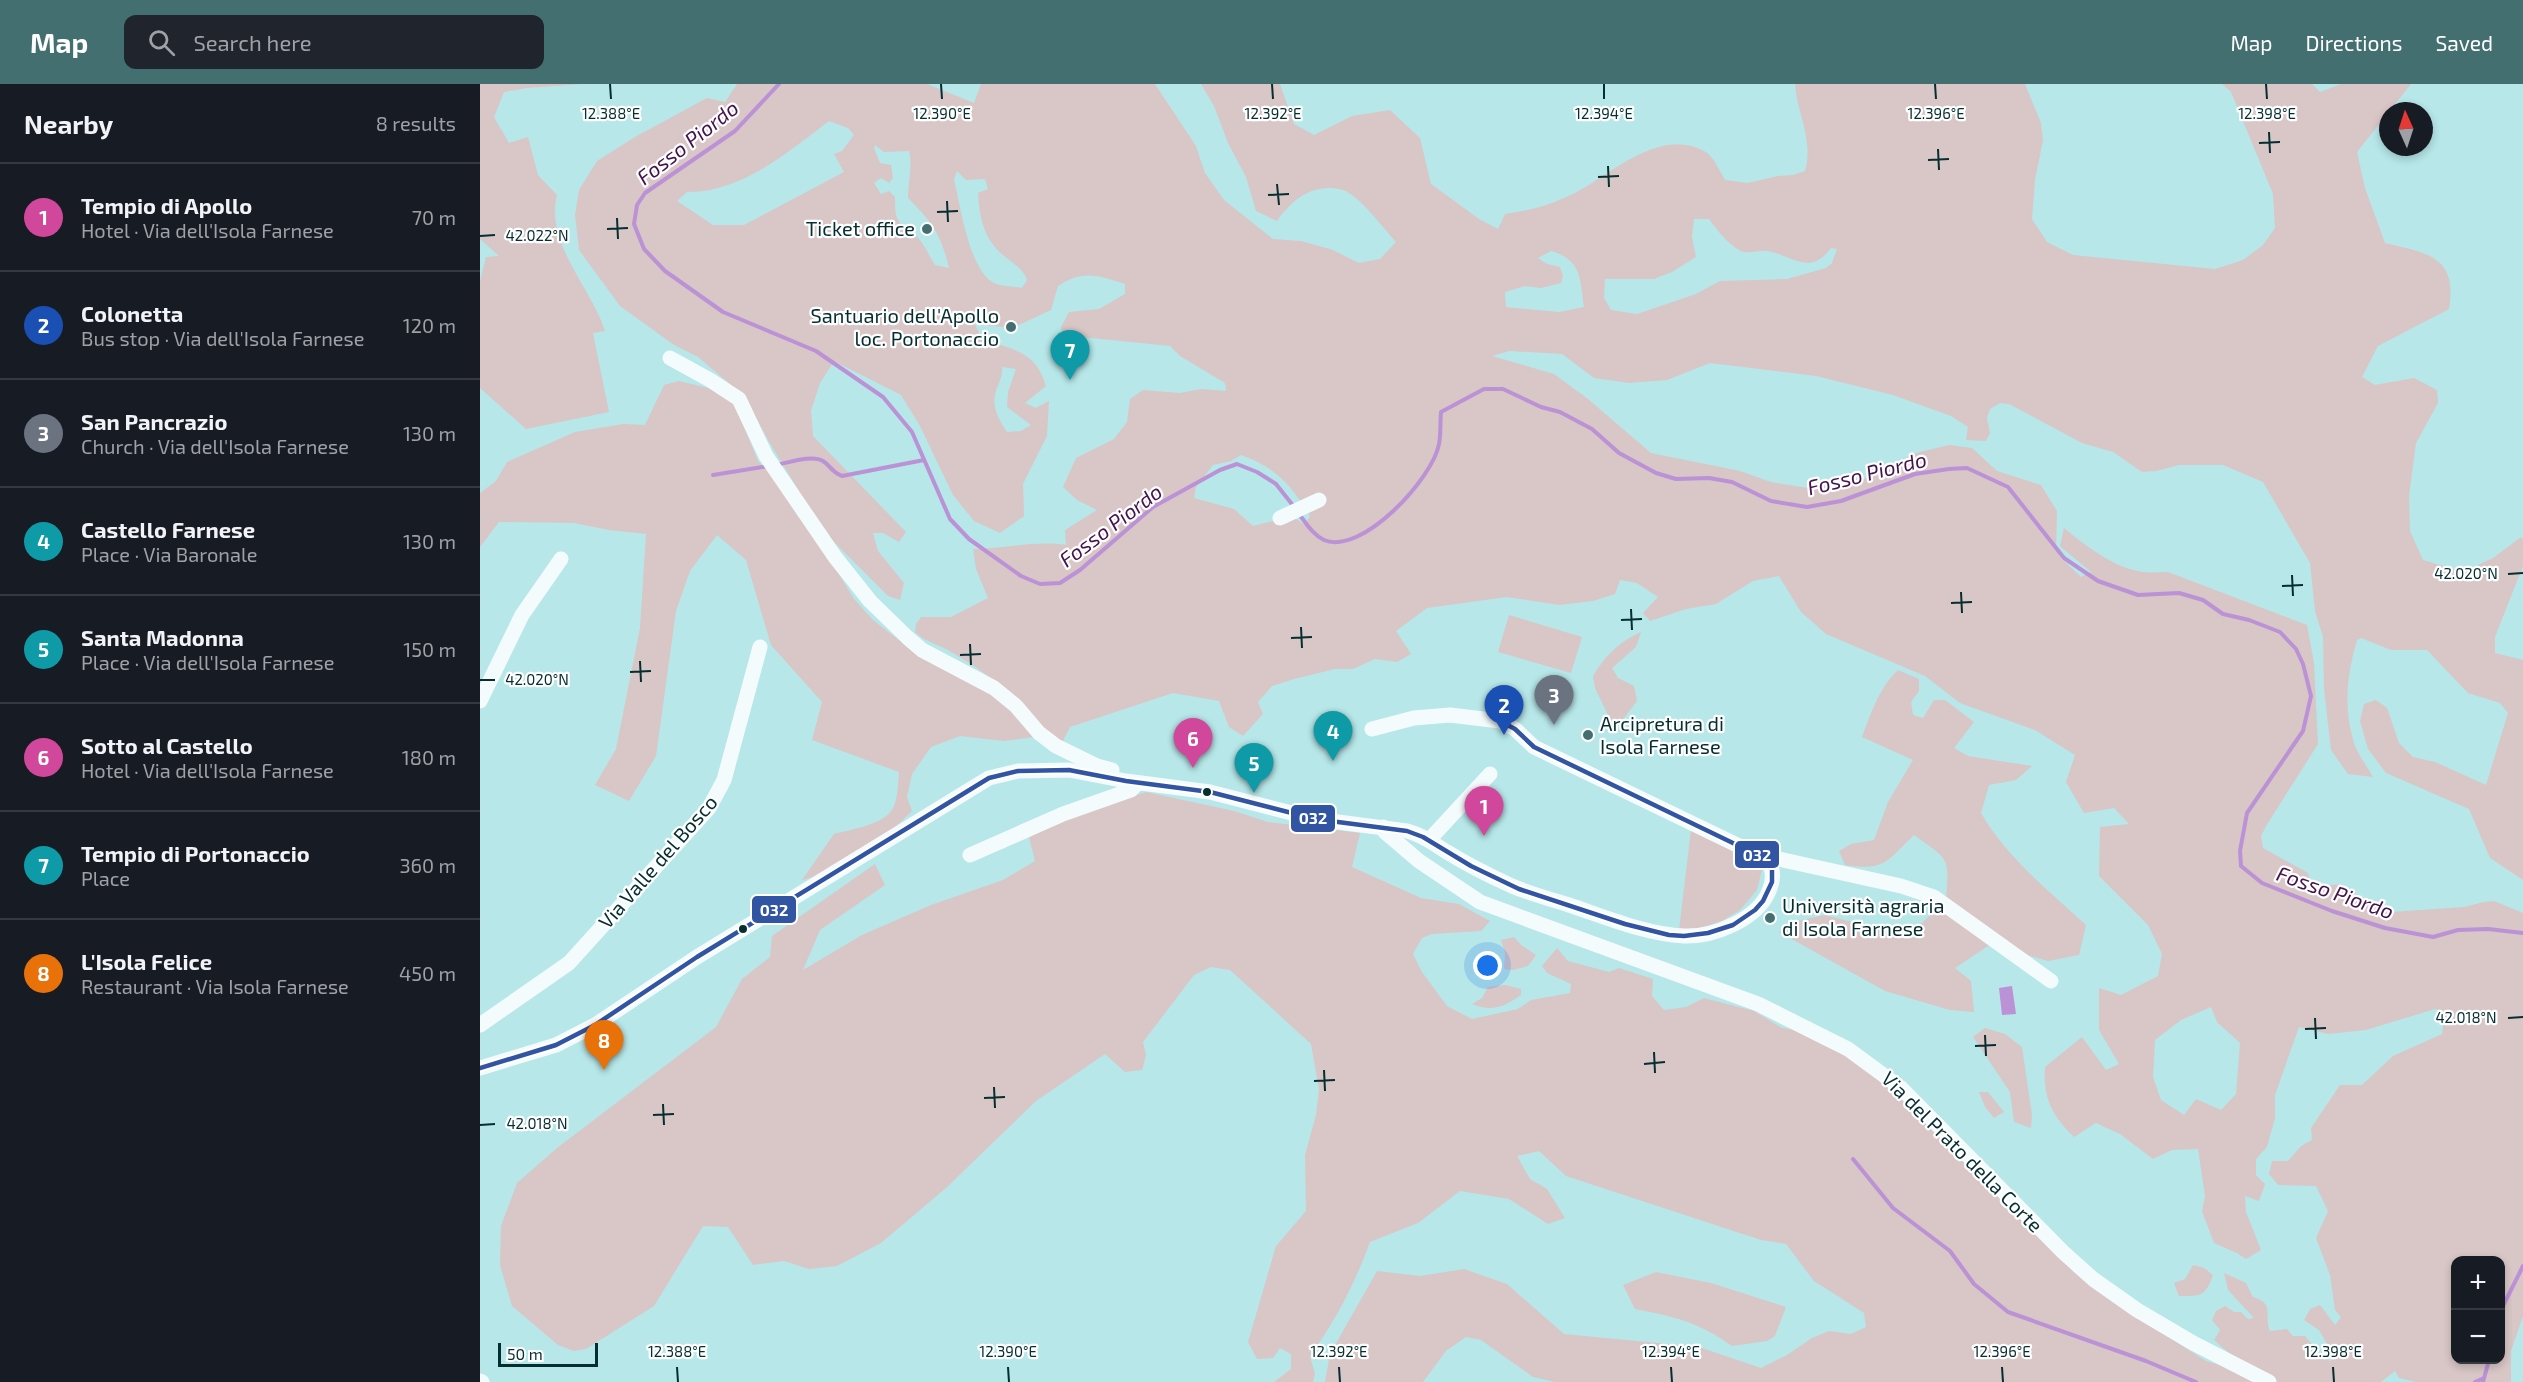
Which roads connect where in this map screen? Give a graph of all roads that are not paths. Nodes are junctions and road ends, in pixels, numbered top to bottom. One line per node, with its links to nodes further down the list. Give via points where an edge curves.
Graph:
1 (670, 358): 9 (street, via 739,399 778,477 870,601 908,638 922,650 994,688 1056,746 1097,766 1123,773)
2 (1313, 503): 3 (street)
3 (1284, 516)
4 (561, 559): 6 (street, via 522,615)
5 (759, 647): 15 (street, Via Valle del Bosco, via 724,780 709,808 569,963)
6 (480, 701)
7 (1372, 729): 11 (street, via 1433,715 1500,722 1515,729 1534,747 1764,858 1773,876 1768,893 1751,913 1708,934 1685,936 1606,918 1514,886)
8 (1490, 774): 11 (street)
9 (1132, 782): 10 (street, via 1210,792 1315,819); 12 (street, via 1131,790 1063,814); 16 (street, via 1044,769 990,778 697,957 595,1025 556,1045)
10 (1383, 827): 11 (street); 17 (street, Via del Prato della Corte, via 1419,861 1480,902 1758,1004 1848,1049 1901,1088 2093,1279 2193,1343)
11 (1429, 840)
12 (970, 855)
13 (1779, 859): 14 (street, via 1934,897)
14 (2051, 981)
15 (480, 1025)
16 (480, 1068)
17 (2269, 1382)

